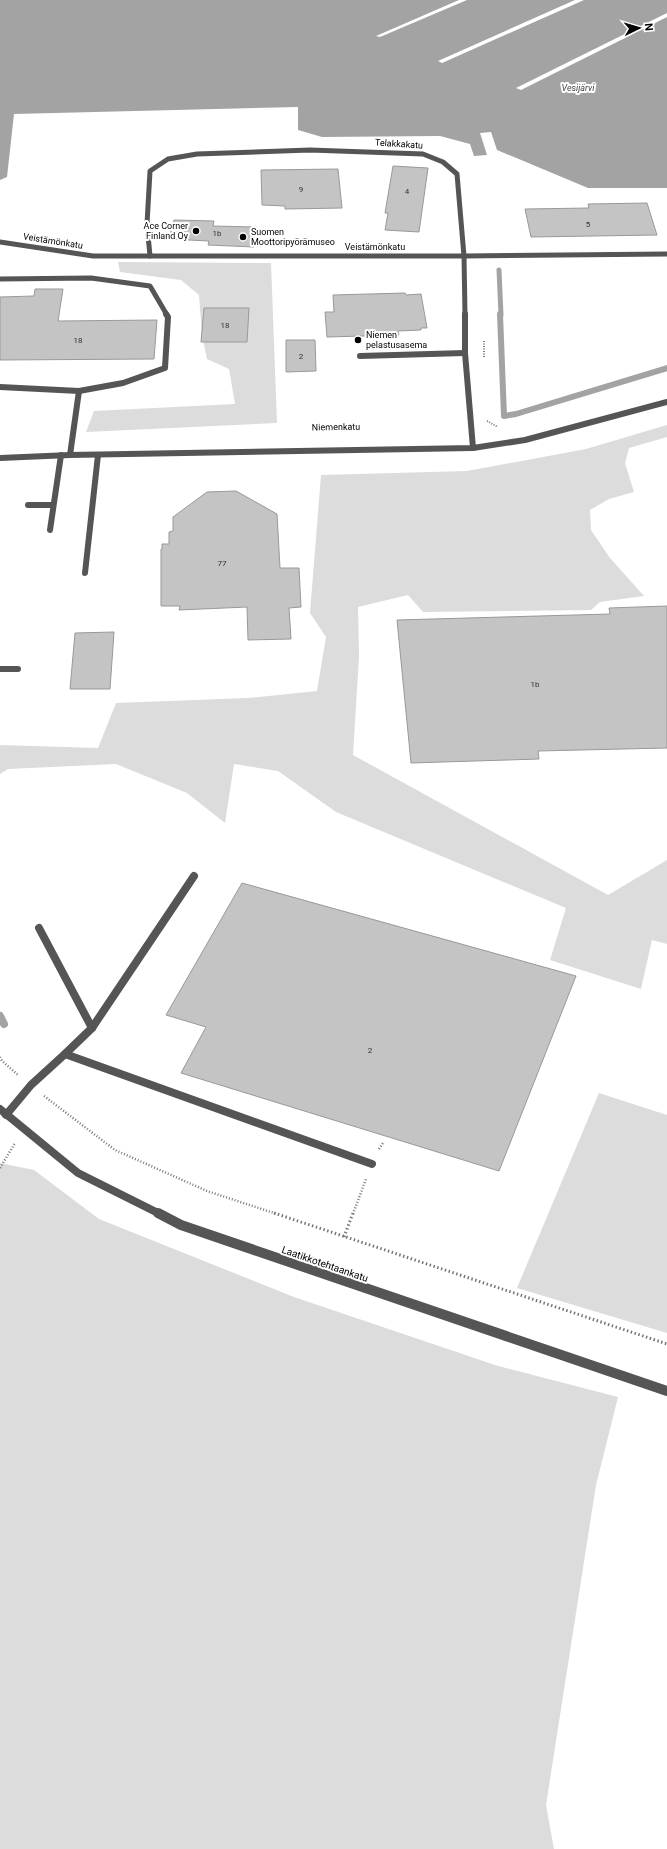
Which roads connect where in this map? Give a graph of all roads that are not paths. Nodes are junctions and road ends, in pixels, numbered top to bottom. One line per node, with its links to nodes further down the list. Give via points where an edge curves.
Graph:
1 (0, 242): 3 (street, Veistämönkatu, via 93,256)
2 (667, 254): 4 (street, Veistämönkatu)
3 (150, 256): 4 (street, Veistämönkatu); 4 (street, Telakkakatu, via 146,217 150,171 157,165 168,159 197,154 310,150 423,154 443,162 457,174)
4 (464, 256): 6 (street, Telakkakatu)
5 (0, 279): 9 (street, via 91,278 150,286 168,317 165,368 123,383)
6 (465, 353): 7 (street); 11 (street, Telakkakatu)
7 (360, 356)
8 (0, 387): 9 (street)
9 (79, 391): 13 (street)
10 (667, 402): 11 (street, via 524,440)
11 (473, 448): 14 (street)
12 (61, 455): 13 (street); 15 (street); 16 (street)
13 (70, 455): 14 (street)
14 (98, 455): 19 (street)
15 (0, 458)
16 (53, 505): 17 (street); 18 (street)
17 (28, 506)
18 (50, 530)
19 (85, 573)
20 (0, 669): 21 (street)
21 (18, 669)
22 (194, 876): 24 (street)
23 (38, 928): 24 (street)
24 (92, 1028): 25 (street)
25 (65, 1054): 26 (street); 27 (street)
26 (3, 1112): 28 (street, Laatikkotehtaankatu, via 78,1173 181,1225)
27 (372, 1164)
28 (667, 1390)

